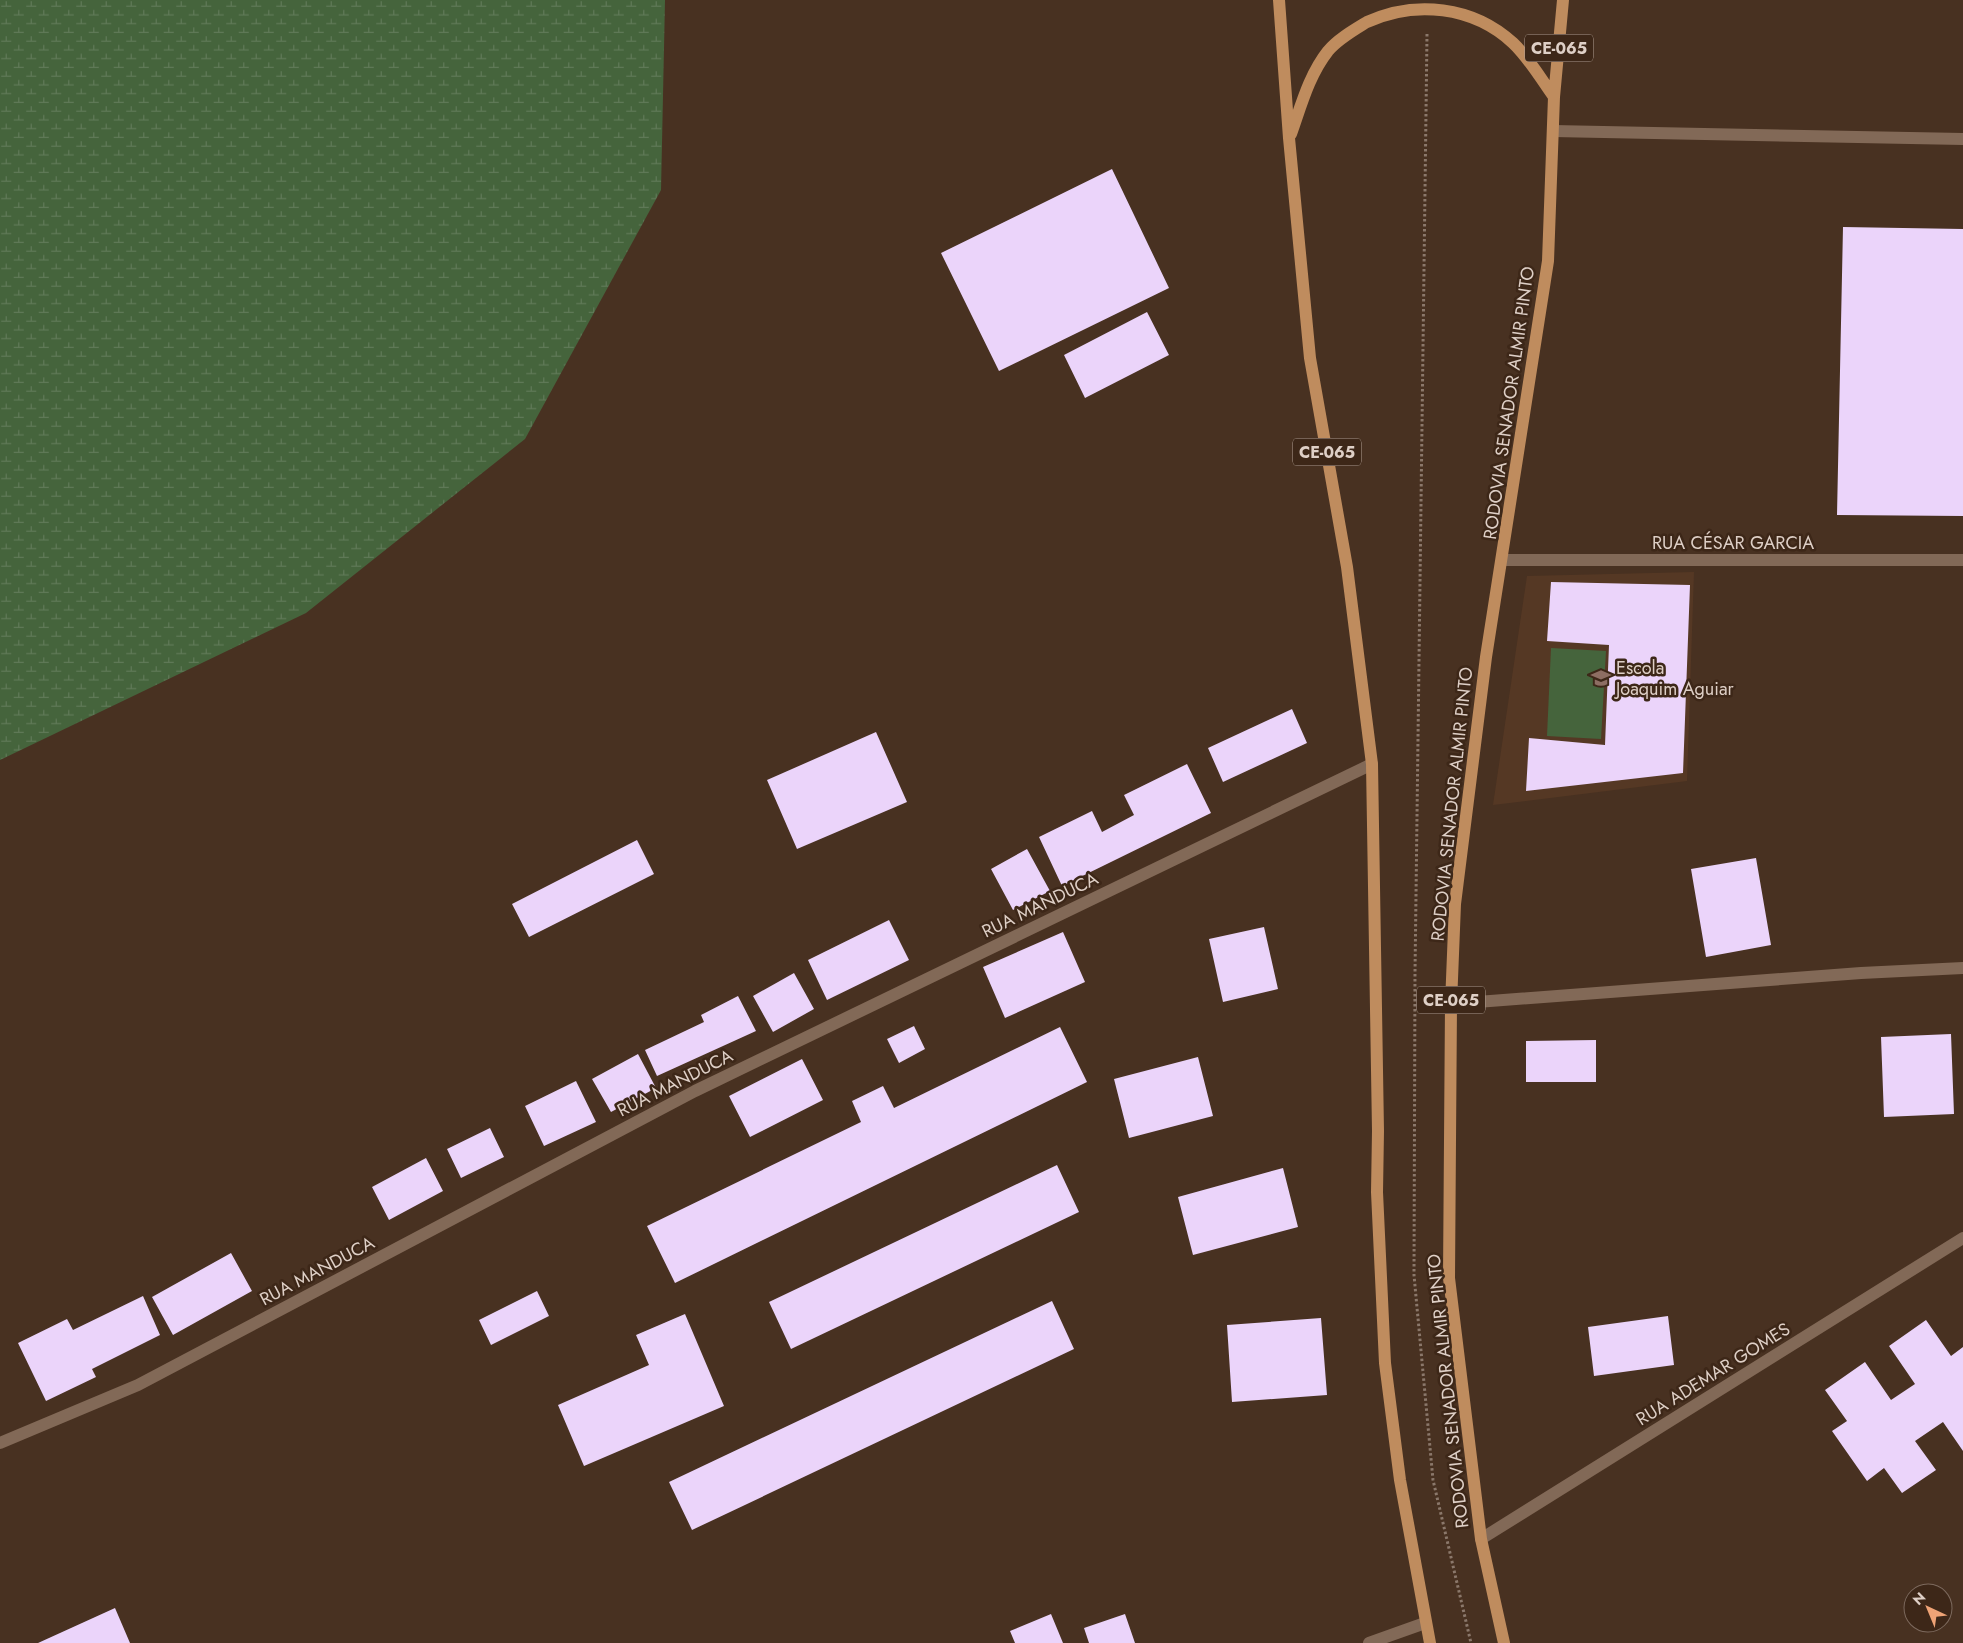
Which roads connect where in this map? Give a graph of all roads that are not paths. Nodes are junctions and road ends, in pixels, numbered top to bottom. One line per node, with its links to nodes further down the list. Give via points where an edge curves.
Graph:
1 (1279, 0): 5 (main road, CE-065)
2 (1564, 0): 3 (main road, RODOVIA SENADOR ALMIR PINTO / CE-065)
3 (1554, 97): 4 (main road, RODOVIA SENADOR ALMIR PINTO / CE-065); 5 (main road, via 1513,43 1460,10 1427,4 1380,14 1329,50 1313,74)
4 (1553, 131): 6 (street); 7 (main road, RODOVIA SENADOR ALMIR PINTO / CE-065, via 1548,261)
5 (1289, 138): 9 (main road, CE-065, via 1310,358 1347,567)
6 (1963, 139)
7 (1503, 560): 8 (street, RUA CÉSAR GARCIA); 11 (main road, RODOVIA SENADOR ALMIR PINTO / CE-065, via 1486,657 1455,904)
8 (1963, 560)
9 (1372, 764): 13 (street, RUA MANDUCA, via 695,1091 138,1385); 15 (main road, CE-065, via 1377,1192 1385,1363 1400,1480)
10 (1963, 968): 11 (street)
11 (1450, 1004): 14 (main road, RODOVIA SENADOR ALMIR PINTO / CE-065, via 1449,1278)
12 (1963, 1238): 14 (street, RUA ADEMAR GOMES)
13 (0, 1443)
14 (1481, 1539): 18 (main road, RODOVIA SENADOR ALMIR PINTO / CE-065)
15 (1425, 1622): 16 (street); 17 (main road, CE-065)
16 (1369, 1643)
17 (1430, 1643)
18 (1504, 1643)

